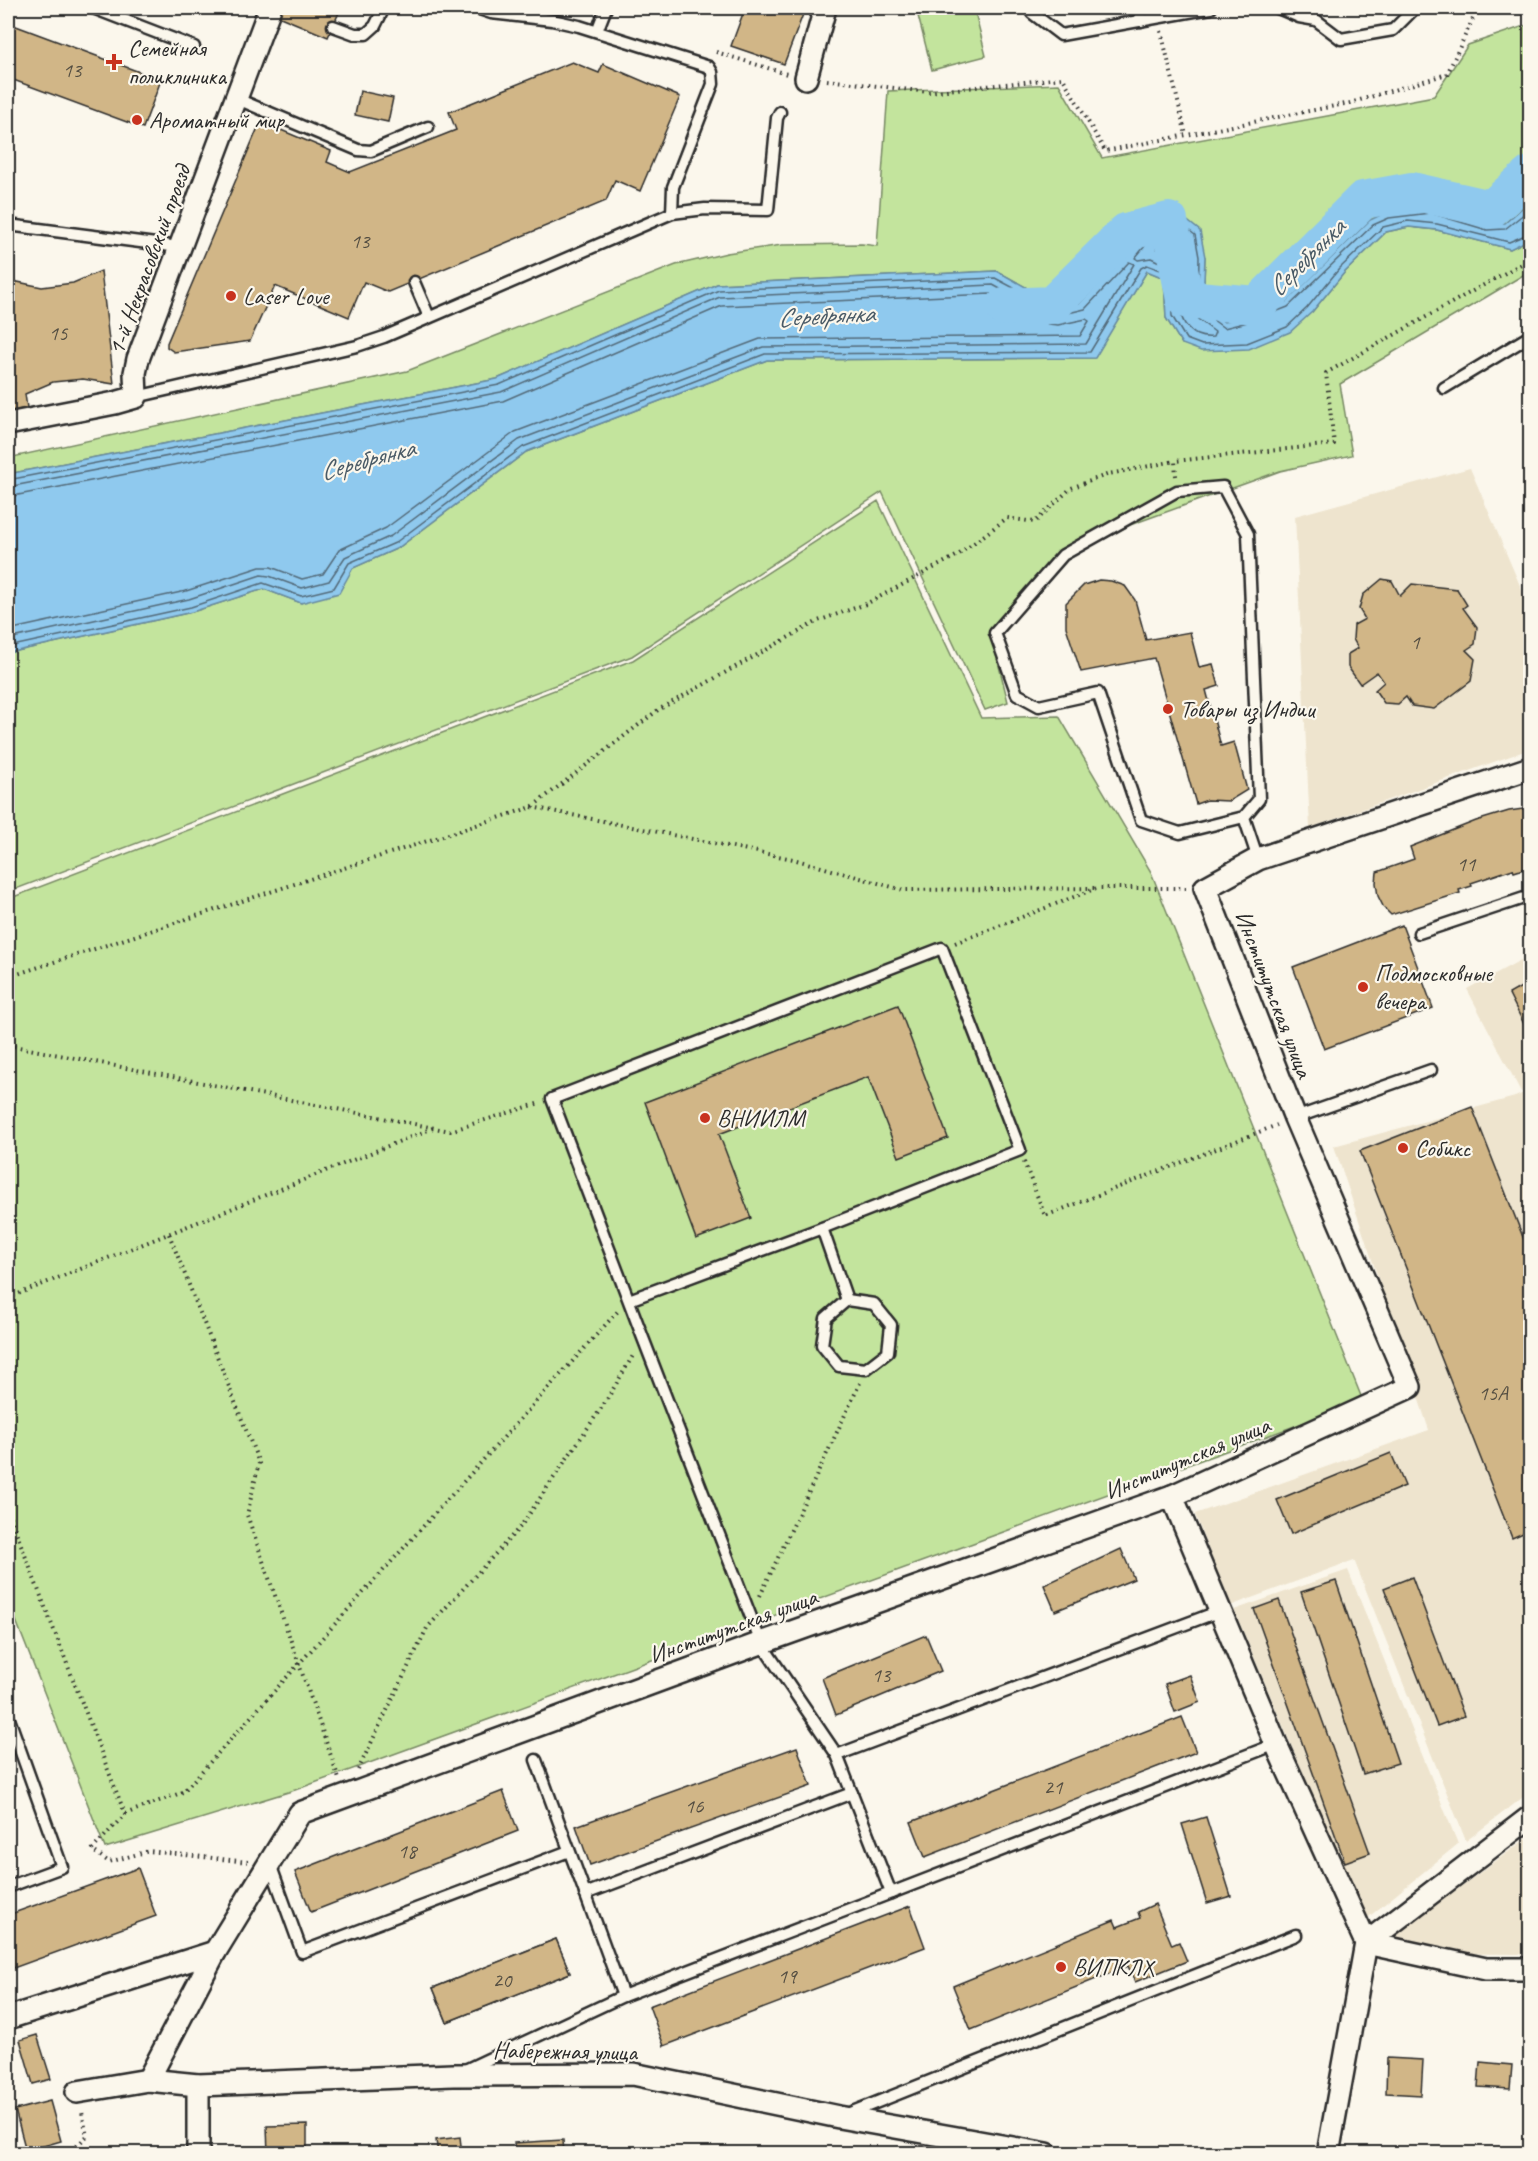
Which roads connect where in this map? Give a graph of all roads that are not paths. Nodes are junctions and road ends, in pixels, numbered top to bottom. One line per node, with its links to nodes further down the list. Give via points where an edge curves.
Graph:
1 (93, 8): 18 (lane)
2 (270, 8): 20 (street, 1-й Некрасовский проезд)
3 (384, 8): 16 (lane, via 366,34)
4 (476, 8): 14 (lane)
5 (556, 8): 14 (lane)
6 (606, 8): 17 (lane)
7 (825, 8): 19 (street)
8 (1031, 8): 15 (lane, via 1032,13 1060,34)
9 (1139, 8): 15 (lane)
10 (1211, 8): 15 (lane)
11 (1278, 8): 13 (lane)
12 (1415, 8): 13 (lane, via 1392,30 1341,39)
13 (1298, 12)
14 (552, 20): 17 (lane)
15 (1142, 21)
16 (333, 26)
17 (597, 31): 23 (lane, via 703,64 712,72 713,84 673,187)
18 (195, 47)
19 (806, 78)
20 (235, 98): 22 (lane, via 358,150 371,151); 25 (street, 1-й Некрасовский проезд)
21 (780, 112): 23 (lane, via 768,210)
22 (428, 127)
23 (672, 213): 27 (lane)
24 (8, 225): 25 (lane)
25 (179, 248): 30 (street, 1-й Некрасовский проезд, via 138,359)
26 (414, 282): 27 (lane)
27 (429, 317): 30 (lane, via 357,346)
28 (1530, 336): 29 (lane)
29 (1444, 388)
30 (136, 397): 31 (street)
31 (8, 424)
32 (1530, 768): 34 (street, Институтская улица)
33 (1244, 817): 33 (lane, via 1180,833 1141,820 1098,693 1039,706 1017,694 995,633 1063,555 1177,491 1223,487 1248,534 1259,799); 34 (lane)
34 (1258, 859): 38 (street, Институтская улица, via 1205,888)
35 (1530, 896): 36 (lane)
36 (1419, 933)
37 (1431, 1070): 38 (lane)
38 (1295, 1118): 42 (street, Институтская улица, via 1410,1387)
39 (822, 1228): 40 (lane); 40 (lane, via 1020,1150 942,948 552,1099); 41 (lane)
40 (629, 1300): 44 (lane)
41 (847, 1300): 41 (lane, via 825,1318 822,1345 839,1366 866,1369 888,1352 891,1325 874,1304)
42 (1172, 1496): 43 (street); 44 (street, Институтская улица)
43 (1220, 1611): 46 (street); 47 (lane)
44 (761, 1643): 47 (lane); 52 (street, Институтская улица, via 300,1813)
45 (8, 1716): 53 (lane, via 62,1867)
46 (1276, 1744): 55 (lane); 57 (street)
47 (837, 1755): 49 (lane)
48 (536, 1760): 51 (lane)
49 (852, 1793): 54 (lane); 55 (lane)
50 (1530, 1817): 57 (street)
51 (568, 1851): 52 (lane, via 303,1952); 54 (lane)
52 (270, 1864): 58 (street, Институтская улица)
53 (8, 1887)
54 (585, 1893): 60 (lane)
55 (891, 1893): 60 (lane)
56 (1296, 1935): 66 (lane)
57 (1366, 1943): 59 (street, via 1486,1969); 69 (street)
58 (215, 1952): 61 (street); 63 (street, Институтская улица)
59 (1530, 1969)
60 (623, 1996): 62 (lane)
61 (8, 2018)
62 (453, 2075): 64 (street, Набережная улица); 66 (street, Набережная улица, via 633,2074)
63 (148, 2080): 64 (street, Набережная улица); 65 (street, Набережная улица)
64 (198, 2085): 67 (street)
65 (77, 2092)
66 (839, 2117): 68 (street, Набережная улица)
67 (198, 2154)
68 (1047, 2154)
69 (1328, 2154)

